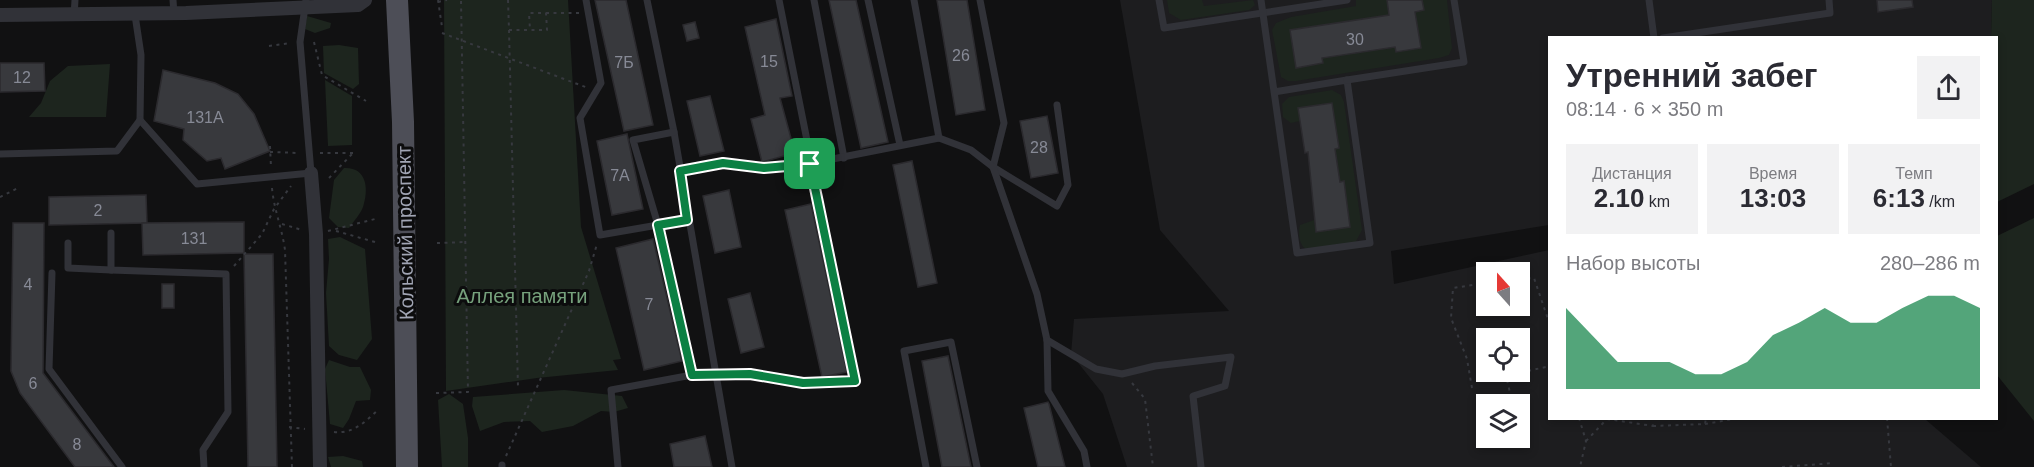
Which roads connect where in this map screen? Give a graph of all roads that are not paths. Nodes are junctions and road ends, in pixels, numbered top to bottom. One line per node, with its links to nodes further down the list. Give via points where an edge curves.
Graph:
1 (75, 0): 22 (lane)
2 (365, 0): 17 (street, via 358,4)
3 (397, 0): 50 (main road, Кольский проспект, via 403,122)
4 (586, 0): 39 (lane, via 601,83 580,118 600,235)
5 (647, 0): 29 (lane)
6 (779, 0): 34 (lane)
7 (814, 0): 33 (lane)
8 (868, 0): 31 (lane)
9 (914, 0): 30 (lane)
10 (980, 0): 35 (lane, via 1004,123)
11 (1159, 0): 19 (lane, via 1164,28)
12 (1261, 0): 19 (lane)
13 (1347, 0): 19 (lane)
14 (1454, 0): 25 (lane, via 1464,62)
15 (1649, 0): 23 (lane)
16 (1829, 0): 24 (lane, via 1830,13)
17 (305, 3): 18 (street); 37 (lane, via 300,42)
18 (173, 7): 21 (street)
19 (1263, 13): 26 (lane)
20 (0, 15): 22 (street)
21 (135, 15): 22 (street); 28 (lane, via 141,55)
22 (74, 16)
23 (1654, 36)
24 (1676, 36)
25 (1347, 80): 26 (lane); 26 (lane, via 1370,243 1298,254)
26 (1274, 92)
27 (1057, 105): 35 (lane, via 1068,185 1057,206)
28 (140, 120): 32 (lane, via 117,151); 37 (lane, via 196,184)
29 (674, 132): 36 (lane); 39 (lane, via 633,140)
30 (939, 138): 31 (lane); 35 (lane, via 971,150)
31 (900, 146): 33 (lane)
32 (0, 154)
33 (844, 158): 34 (lane)
34 (810, 164): 36 (lane, via 764,168 723,163); 46 (lane, via 855,381 803,383 750,374)
35 (993, 167): 44 (lane, via 1026,257)
36 (680, 171): 38 (lane)
37 (311, 173): 49 (street, via 316,234)
38 (687, 220): 39 (lane); 46 (lane)
39 (658, 225): 45 (lane)
40 (111, 233): 42 (lane)
41 (68, 243): 42 (lane, via 68,268)
42 (111, 270): 48 (lane, via 226,274 228,412 203,450)
43 (52, 273): 47 (lane, via 49,369)
44 (1047, 340): 55 (lane, via 1048,391 1084,451); 56 (lane, via 1096,369 1125,374 1155,366 1231,357 1225,386 1193,396)
45 (692, 375): 46 (lane); 51 (lane, via 611,390)
46 (715, 375): 52 (lane)
47 (122, 467)
48 (204, 467)
49 (320, 467)
50 (407, 467)
51 (618, 467)
52 (732, 467)
53 (926, 467): 54 (lane, via 904,351 951,342)
54 (976, 467)
55 (1087, 467)
56 (1202, 467)

